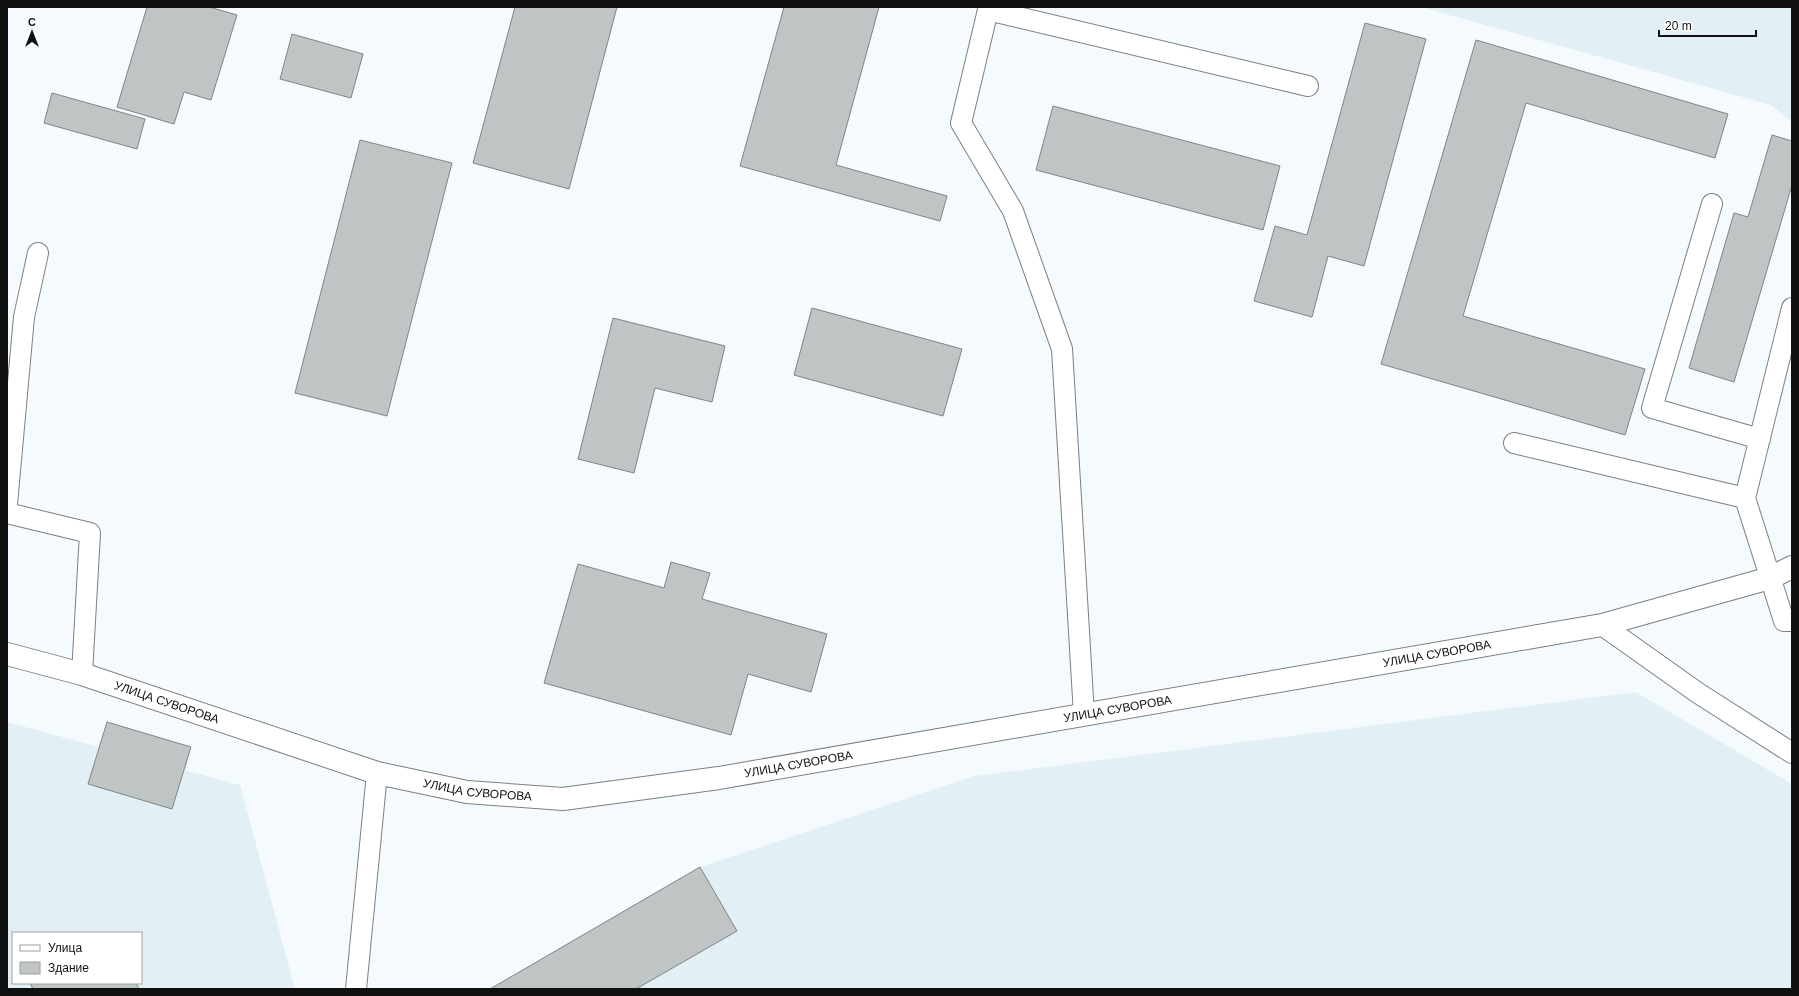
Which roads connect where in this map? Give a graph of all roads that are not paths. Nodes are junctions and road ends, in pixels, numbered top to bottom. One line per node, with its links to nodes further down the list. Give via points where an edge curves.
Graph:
1 (1308, 86): 16 (lane, via 988,10 961,123 1013,211 1062,349)
2 (1712, 204): 5 (lane, via 1652,408)
3 (38, 253): 8 (lane, via 24,317)
4 (1792, 308): 5 (lane)
5 (1760, 439): 7 (lane)
6 (1514, 443): 7 (lane)
7 (1745, 498): 11 (lane)
8 (7, 504)
9 (7, 512): 15 (lane, via 90,533)
10 (1792, 567): 11 (street, УЛИЦА СУВОРОВА)
11 (1770, 578): 12 (lane, via 1784,621); 13 (street, УЛИЦА СУВОРОВА)
12 (1792, 621)
13 (1602, 625): 16 (street, УЛИЦА СУВОРОВА); 17 (lane, via 1698,693)
14 (7, 654): 15 (street, УЛИЦА СУВОРОВА)
15 (82, 674): 18 (street, УЛИЦА СУВОРОВА)
16 (1084, 715): 18 (street, УЛИЦА СУВОРОВА, via 719,778 563,800 467,792)
17 (1792, 753)
18 (377, 772): 19 (lane)
19 (356, 989)

